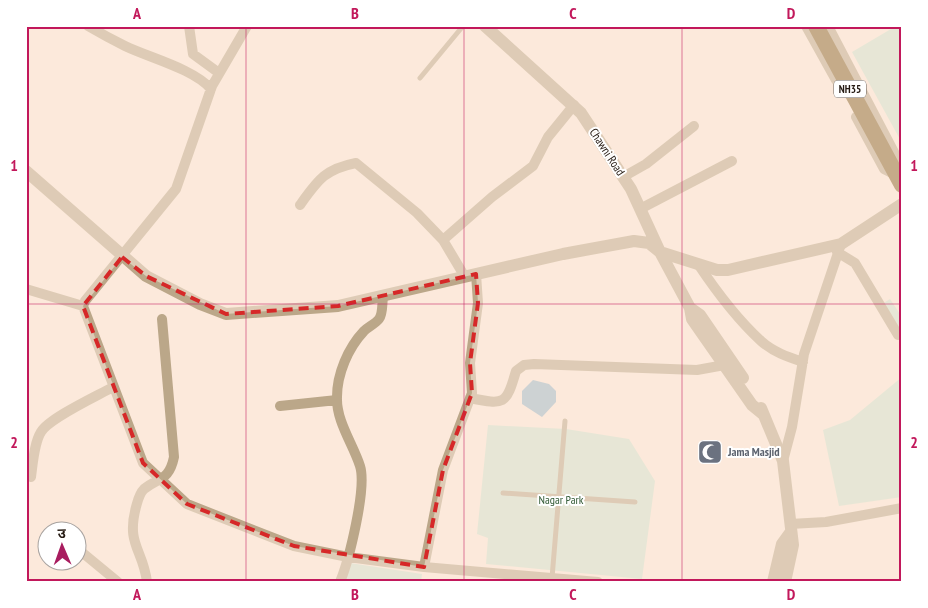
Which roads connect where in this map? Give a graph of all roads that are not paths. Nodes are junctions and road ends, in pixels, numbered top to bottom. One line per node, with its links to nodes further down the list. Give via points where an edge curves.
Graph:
1 (88, 26): 11 (street, via 190,74)
2 (189, 26): 9 (street, via 193,54)
3 (247, 26): 9 (street)
4 (463, 26): 10 (lane)
5 (485, 26): 12 (street, Chawni Road)
6 (806, 26): 17 (street, via 884,169)
7 (816, 26): 17 (highway, NH35)
8 (828, 26): 17 (street, via 895,154)
9 (219, 73): 11 (street)
10 (420, 78)
11 (211, 89): 24 (street, via 176,189)
12 (574, 105): 16 (street, Chawni Road); 21 (street, via 548,137 533,166)
13 (694, 126): 16 (street, via 646,164)
14 (732, 161): 20 (street)
15 (27, 176): 24 (street)
16 (623, 177): 20 (street, Chawni Road)
17 (899, 180)
18 (902, 204): 22 (street)
19 (300, 205): 21 (street, via 317,181 331,170 356,163 417,213)
20 (640, 209): 23 (street, Chawni Road)
21 (443, 240): 26 (street)
22 (839, 248): 25 (street, via 728,270); 31 (street, via 854,263); 32 (street)
23 (660, 252): 25 (street); 26 (street, via 649,243 634,241); 33 (street, Chawni Road, via 690,308 692,319)
24 (122, 257): 28 (street, via 146,276 226,314 311,309); 29 (street)
25 (698, 264): 32 (street, via 762,342)
26 (471, 275): 28 (street); 35 (street, via 478,303 470,363)
27 (26, 289): 29 (street)
28 (383, 297): 36 (street, via 380,318 352,346 340,374)
29 (83, 306): 34 (street)
30 (162, 319): 41 (street, via 174,457)
31 (898, 335)
32 (803, 362): 39 (street)
33 (729, 365): 35 (street, via 697,370 524,365 516,370 506,398 497,402); 39 (street, Chawni Road, via 752,405 763,414)
34 (113, 386): 40 (street, via 42,429); 41 (street, via 143,464)
35 (470, 398): 49 (street, via 442,470)
36 (337, 400): 37 (street); 48 (street, via 340,417 360,467 360,489)
37 (280, 406)
38 (565, 421): 43 (lane)
39 (783, 461): 46 (street, Chawni Road)
40 (31, 477)
41 (161, 480): 48 (street, via 187,504 294,546); 53 (street, via 143,490 133,519 133,542)
42 (503, 493): 43 (lane)
43 (559, 495): 44 (lane); 50 (lane)
44 (635, 502)
45 (902, 508): 46 (street)
46 (790, 528): 56 (street, via 782,544); 57 (street, Chawni Road, via 792,545)
47 (88, 557): 52 (street)
48 (348, 557): 49 (street); 54 (street)
49 (424, 567): 50 (street)
50 (552, 578): 51 (street)
51 (564, 580): 55 (street)
52 (118, 582)
53 (147, 582)
54 (340, 582)
55 (598, 582)
56 (773, 582)
57 (785, 582)

